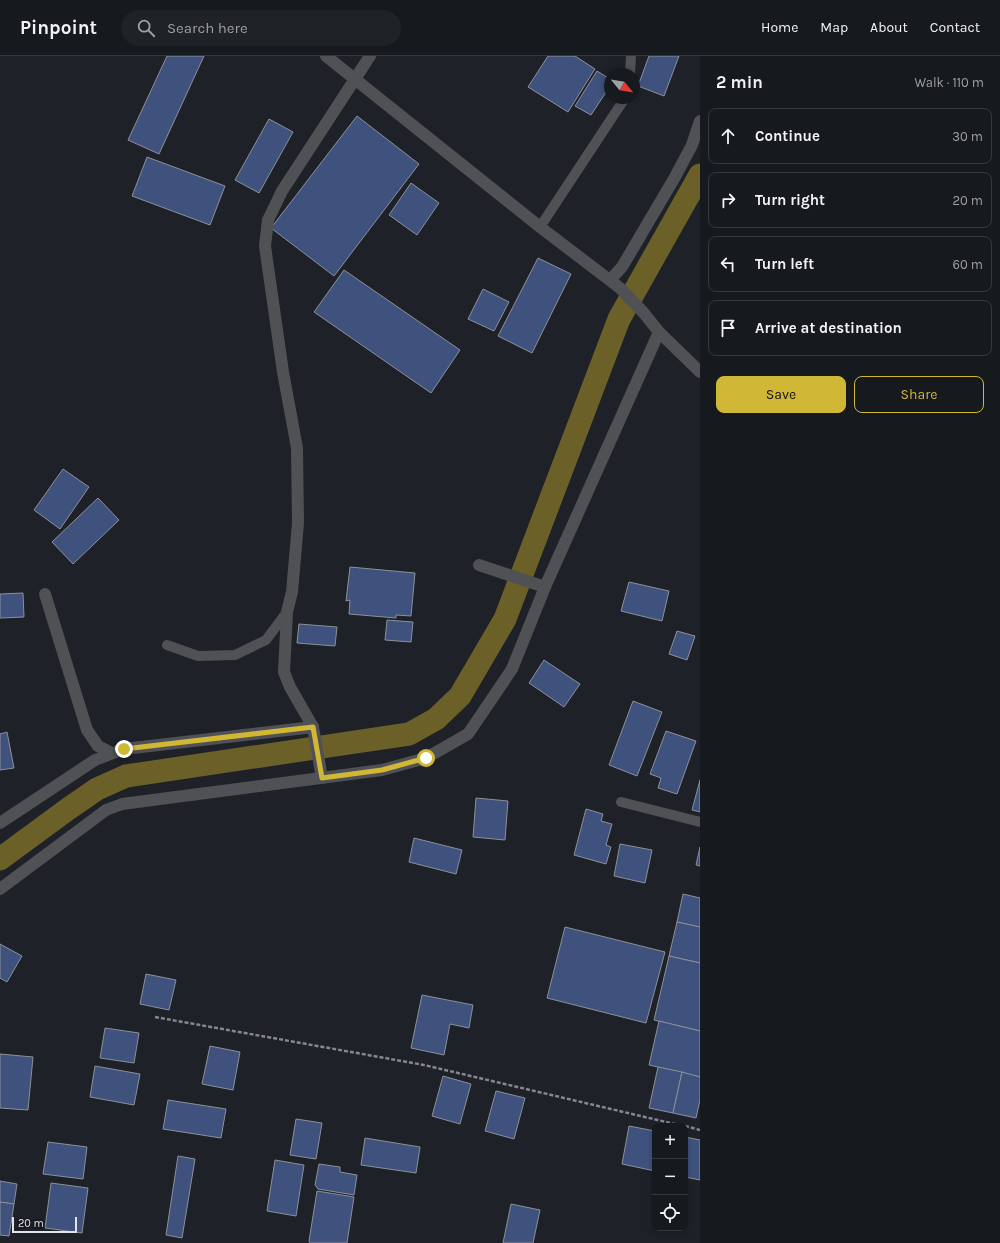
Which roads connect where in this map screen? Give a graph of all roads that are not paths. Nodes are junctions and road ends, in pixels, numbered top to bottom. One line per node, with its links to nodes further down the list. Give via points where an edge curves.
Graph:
1 (326, 56): 5 (street)
2 (370, 56): 5 (street)
3 (631, 56): 4 (lane)
4 (630, 68)
5 (354, 79): 8 (street); 15 (street, via 282,191 268,220 265,246 297,448 298,523 292,592)
6 (621, 104): 8 (lane)
7 (700, 121): 9 (street, via 692,145 675,177 622,267)
8 (540, 227): 9 (street)
9 (610, 280): 10 (street)
10 (659, 332): 11 (street); 13 (street)
11 (700, 372)
12 (479, 565): 13 (street)
13 (545, 587): 19 (street, via 512,669 468,734 426,758 382,770)
14 (45, 594): 18 (street, via 87,730 98,746)
15 (287, 612): 16 (lane, via 266,640 235,655 198,656); 17 (street, via 284,672)
16 (168, 645)
17 (313, 727): 18 (street, via 124,749); 19 (street)
18 (112, 753): 22 (street, via 95,760)
19 (322, 778): 23 (street, via 122,804 106,810)
20 (621, 802): 21 (lane)
21 (700, 822)
22 (0, 823)
23 (0, 889)

